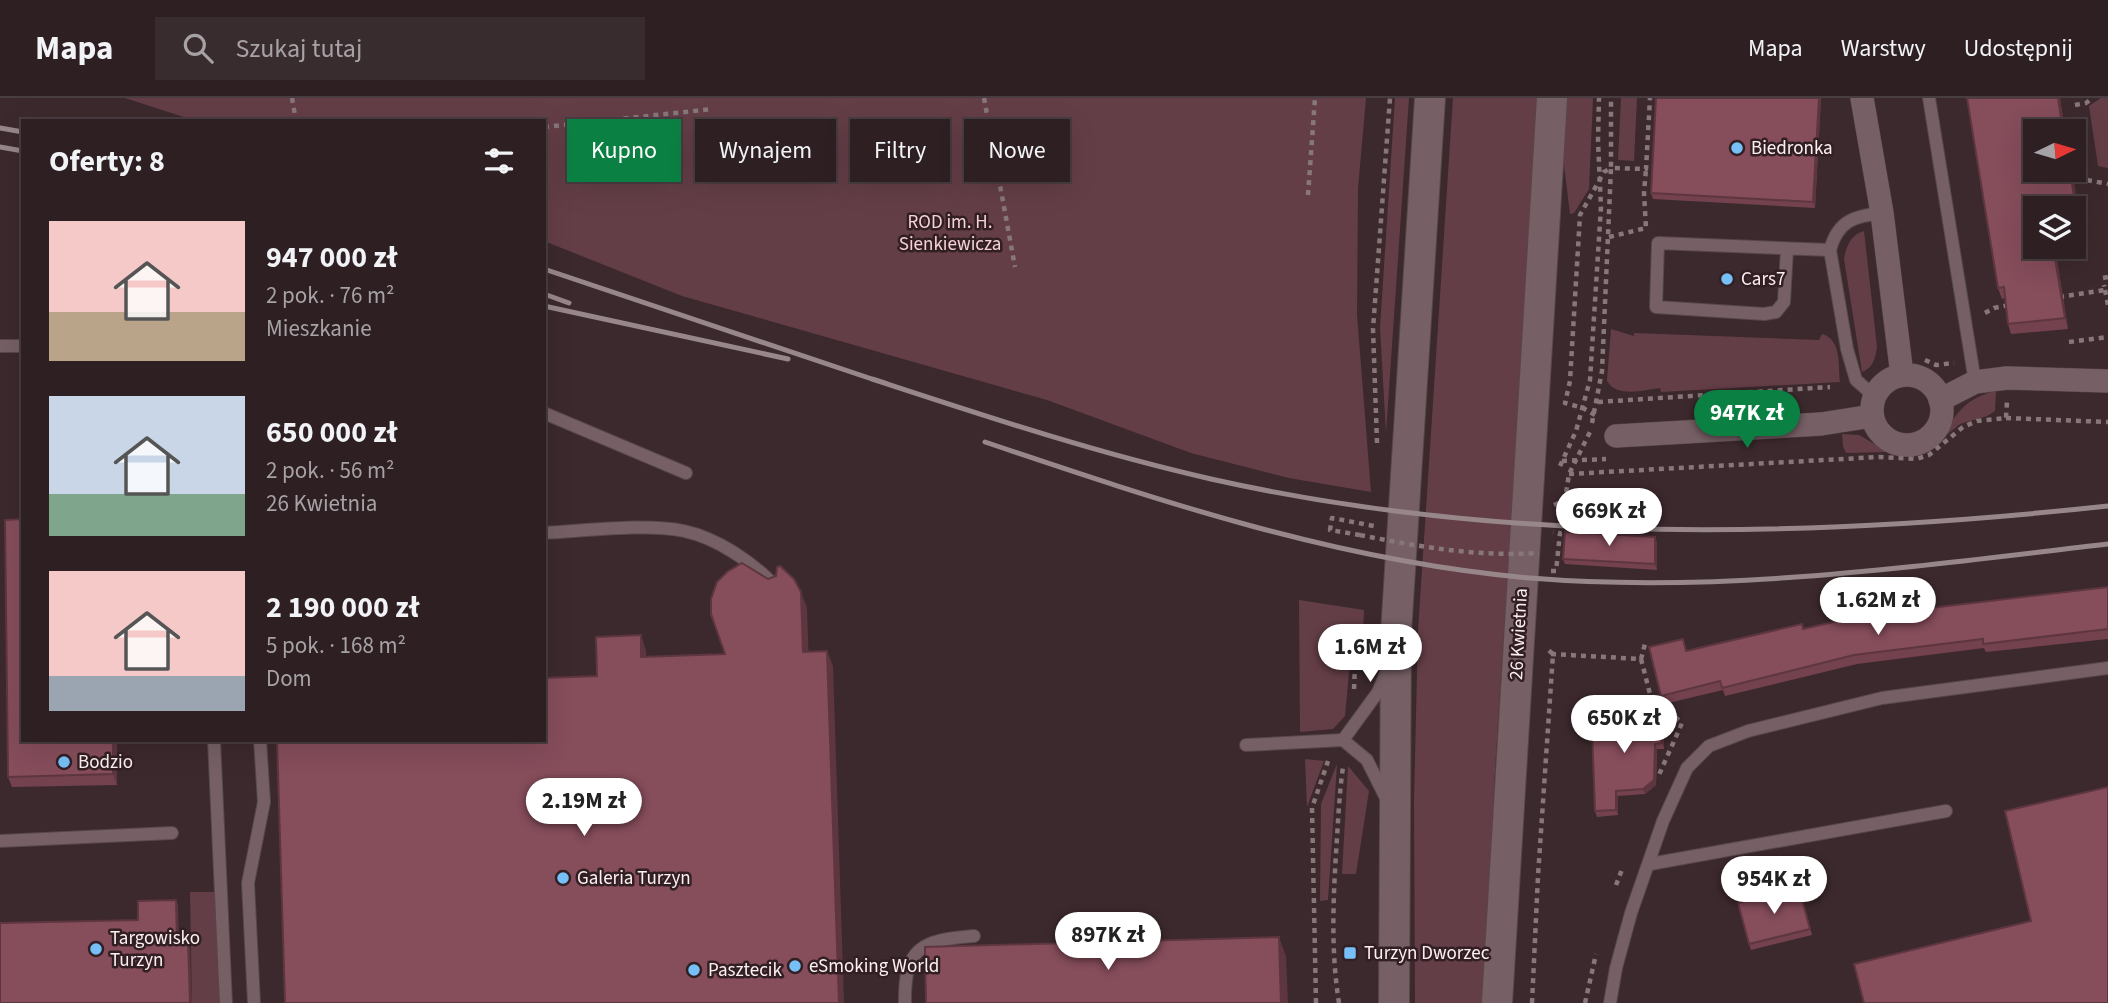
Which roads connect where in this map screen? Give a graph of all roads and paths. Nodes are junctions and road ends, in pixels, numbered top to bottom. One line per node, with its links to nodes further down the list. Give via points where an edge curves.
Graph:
1 (292, 98): 15 (path)
2 (984, 98): 27 (path)
3 (1315, 98): 22 (path)
4 (1390, 98): 49 (path, via 1373,329)
5 (1430, 98): 63 (street)
6 (1552, 98): 91 (street, 26 Kwietnia)
7 (1599, 98): 19 (path)
8 (1611, 98): 17 (path)
9 (1650, 98): 18 (path)
10 (1862, 98): 23 (street)
11 (1929, 98): 38 (lane)
12 (2093, 98): 13 (path)
13 (2075, 105)
14 (713, 108): 16 (path)
15 (296, 119)
16 (546, 127)
17 (1611, 168): 18 (path); 19 (path); 24 (path)
18 (1646, 169): 24 (path, via 1646,228)
19 (1601, 180): 43 (path, via 1591,369); 43 (path, via 1580,215 1565,403)
20 (2087, 180): 21 (path)
21 (2108, 184)
22 (1308, 195)
23 (1882, 213): 26 (lane, via 1855,216 1833,239); 36 (street)
24 (1609, 237): 41 (path)
25 (1787, 249): 25 (lane, via 1784,302 1776,312 1656,307 1658,243); 26 (lane)
26 (1830, 250): 42 (lane, via 1847,349 1856,380)
27 (1016, 267)
28 (2054, 298): 30 (path, via 2105,287)
29 (2016, 304): 31 (path, via 1988,309)
30 (2108, 305)
31 (1982, 320)
32 (2108, 337): 33 (path)
33 (2069, 342)
34 (0, 346): 35 (lane)
35 (21, 346)
36 (1902, 375): 40 (street, via 1926,380); 42 (street, via 1885,382)
37 (2108, 381): 38 (street)
38 (1975, 382): 40 (street)
39 (1830, 387): 41 (path)
40 (1940, 400): 42 (street, via 1936,430 1929,438 1909,445 1889,441 1875,426)
41 (1598, 402): 45 (path)
42 (1873, 406): 48 (street, via 1821,424)
43 (1583, 408): 45 (path); 50 (path)
44 (546, 414): 53 (lane)
45 (1595, 415): 51 (path)
46 (2006, 418): 47 (path)
47 (2108, 422)
48 (1616, 436): 51 (path, via 1611,459)
49 (1377, 449)
50 (1561, 461): 51 (path); 52 (path)
51 (1576, 461): 54 (path, via 1565,500)
52 (1558, 471)
53 (686, 473)
54 (1554, 505)
55 (1376, 514): 59 (path)
56 (1369, 525): 60 (path, bridge, via 1332,518 1330,530 1500,556)
57 (546, 533): 62 (lane, via 686,532 737,556)
58 (1559, 537): 61 (path)
59 (1374, 540)
60 (1539, 553)
61 (1556, 567)
62 (775, 586)
63 (1382, 633): 70 (path, via 1355,665); 71 (lane, via 1386,674); 78 (street)
64 (1645, 644): 68 (path)
65 (1544, 646): 67 (path)
66 (1543, 653): 67 (path)
67 (1553, 654): 68 (path); 92 (path)
68 (1641, 659): 75 (path, via 1650,694 1682,723)
69 (2108, 668): 81 (lane, via 1882,698 1722,740 1687,768)
70 (1354, 692)
71 (1343, 740): 74 (lane); 78 (lane, via 1367,760 1380,783); 88 (path, via 1328,759 1312,808); 89 (path, via 1333,910)
72 (214, 742): 85 (lane)
73 (260, 742): 86 (lane, via 264,803 248,883)
74 (1246, 746)
75 (1657, 780)
76 (1946, 811): 81 (lane)
77 (172, 834): 79 (lane)
78 (1394, 838): 90 (street)
79 (0, 841)
80 (1624, 863): 82 (path)
81 (1650, 864): 94 (lane, via 1631,913)
82 (1616, 888)
83 (974, 936): 87 (lane, via 937,941 917,952 908,963)
84 (1597, 950): 93 (path)
85 (226, 1003)
86 (254, 1003)
87 (905, 1003)
88 (1316, 1003)
89 (1339, 1003)
90 (1394, 1003)
91 (1497, 1003)
92 (1532, 1003)
93 (1585, 1003)
94 (1610, 1003)

